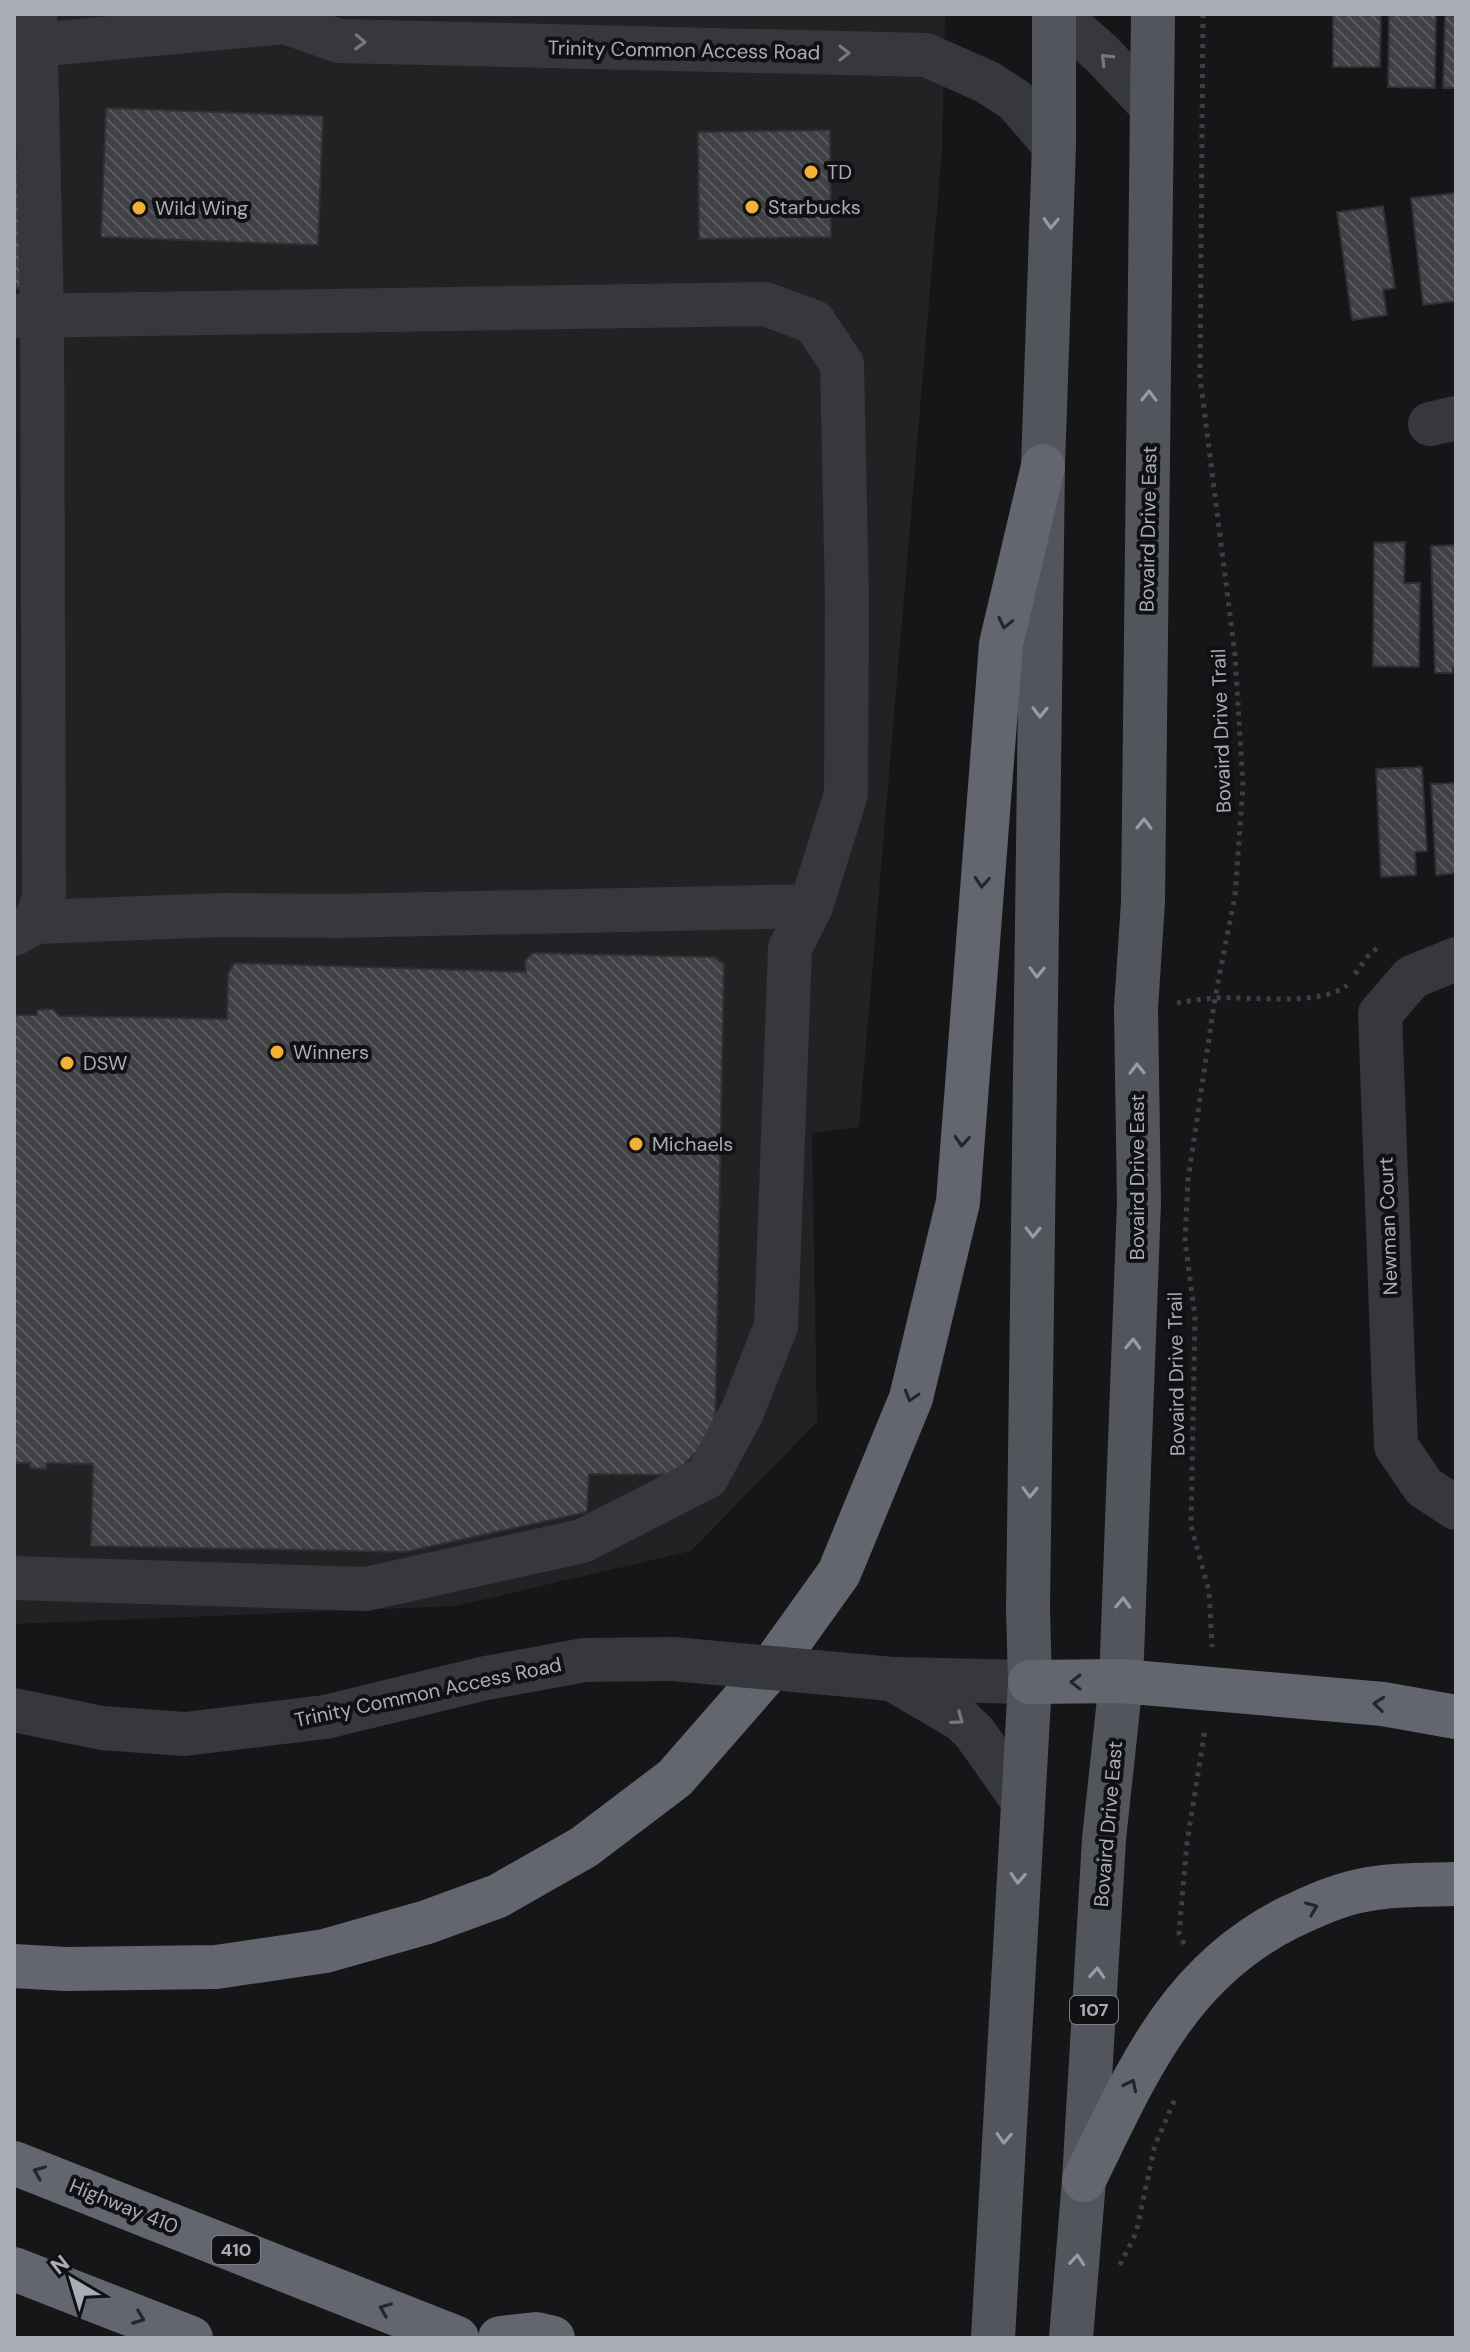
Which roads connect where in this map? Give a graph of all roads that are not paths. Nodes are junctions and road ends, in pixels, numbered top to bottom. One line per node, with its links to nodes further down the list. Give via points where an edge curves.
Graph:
1 (1056, 14): 5 (street, one-way to 1); 6 (main road)
2 (1153, 14): 5 (main road, Bovaird Drive East)
3 (299, 18): 4 (street, Trinity Common Access Road); 6 (street, Trinity Common Access Road, one-way to 6, via 339,41 926,55 1015,100)
4 (28, 35): 7 (street)
5 (1152, 107): 16 (main road, Bovaird Drive East, one-way to 5, via 1139,1203 1136,1008 1143,902)
6 (1054, 145): 8 (main road, one-way to 8)
7 (28, 315): 9 (street); 10 (street, via 765,304 814,322 842,364 846,794)
8 (1043, 466): 17 (main road, one-way to 17); 22 (highway, one-way to 22, via 1001,644 958,1202 911,1398 839,1573 771,1668 675,1778 584,1847 498,1896 325,1951 231,1964)
9 (29, 571): 11 (street, via 44,897)
10 (811, 906): 11 (street, via 222,915); 14 (street, via 790,948 776,1326 742,1412 707,1477 582,1541 366,1589)
11 (25, 928)
12 (1456, 959): 13 (street, Newman Court, via 1412,977 1380,1014 1396,1446 1424,1487)
13 (1456, 1508)
14 (14, 1578)
15 (892, 1679): 17 (street, Trinity Common Access Road); 18 (street, Trinity Common Access Road, bridge, via 673,1659 584,1660 325,1717 185,1734 102,1728); 20 (street, Trinity Common Access Road, one-way to 20, via 974,1732)
16 (1121, 1681): 17 (highway, one-way to 17); 19 (highway, one-way to 16, via 1383,1704); 24 (main road, Bovaird Drive East / 107, one-way to 16, via 1104,1839)
17 (1030, 1682): 20 (main road)
18 (14, 1710)
19 (1456, 1717)
20 (1022, 1800): 26 (main road, one-way to 26)
21 (1456, 1884): 24 (highway, one-way to 21, via 1140,2067 1176,2012 1238,1949 1311,1907 1359,1891)
22 (14, 1966)
23 (14, 2163): 28 (highway, Highway 410 / 410, one-way to 23)
24 (1084, 2180): 31 (main road, Bovaird Drive East / 107, one-way to 24)
25 (14, 2269): 27 (highway, one-way to 27)
26 (993, 2336)
27 (191, 2338)
28 (457, 2338)
29 (500, 2338): 30 (highway)
30 (553, 2338)
31 (1071, 2338)

